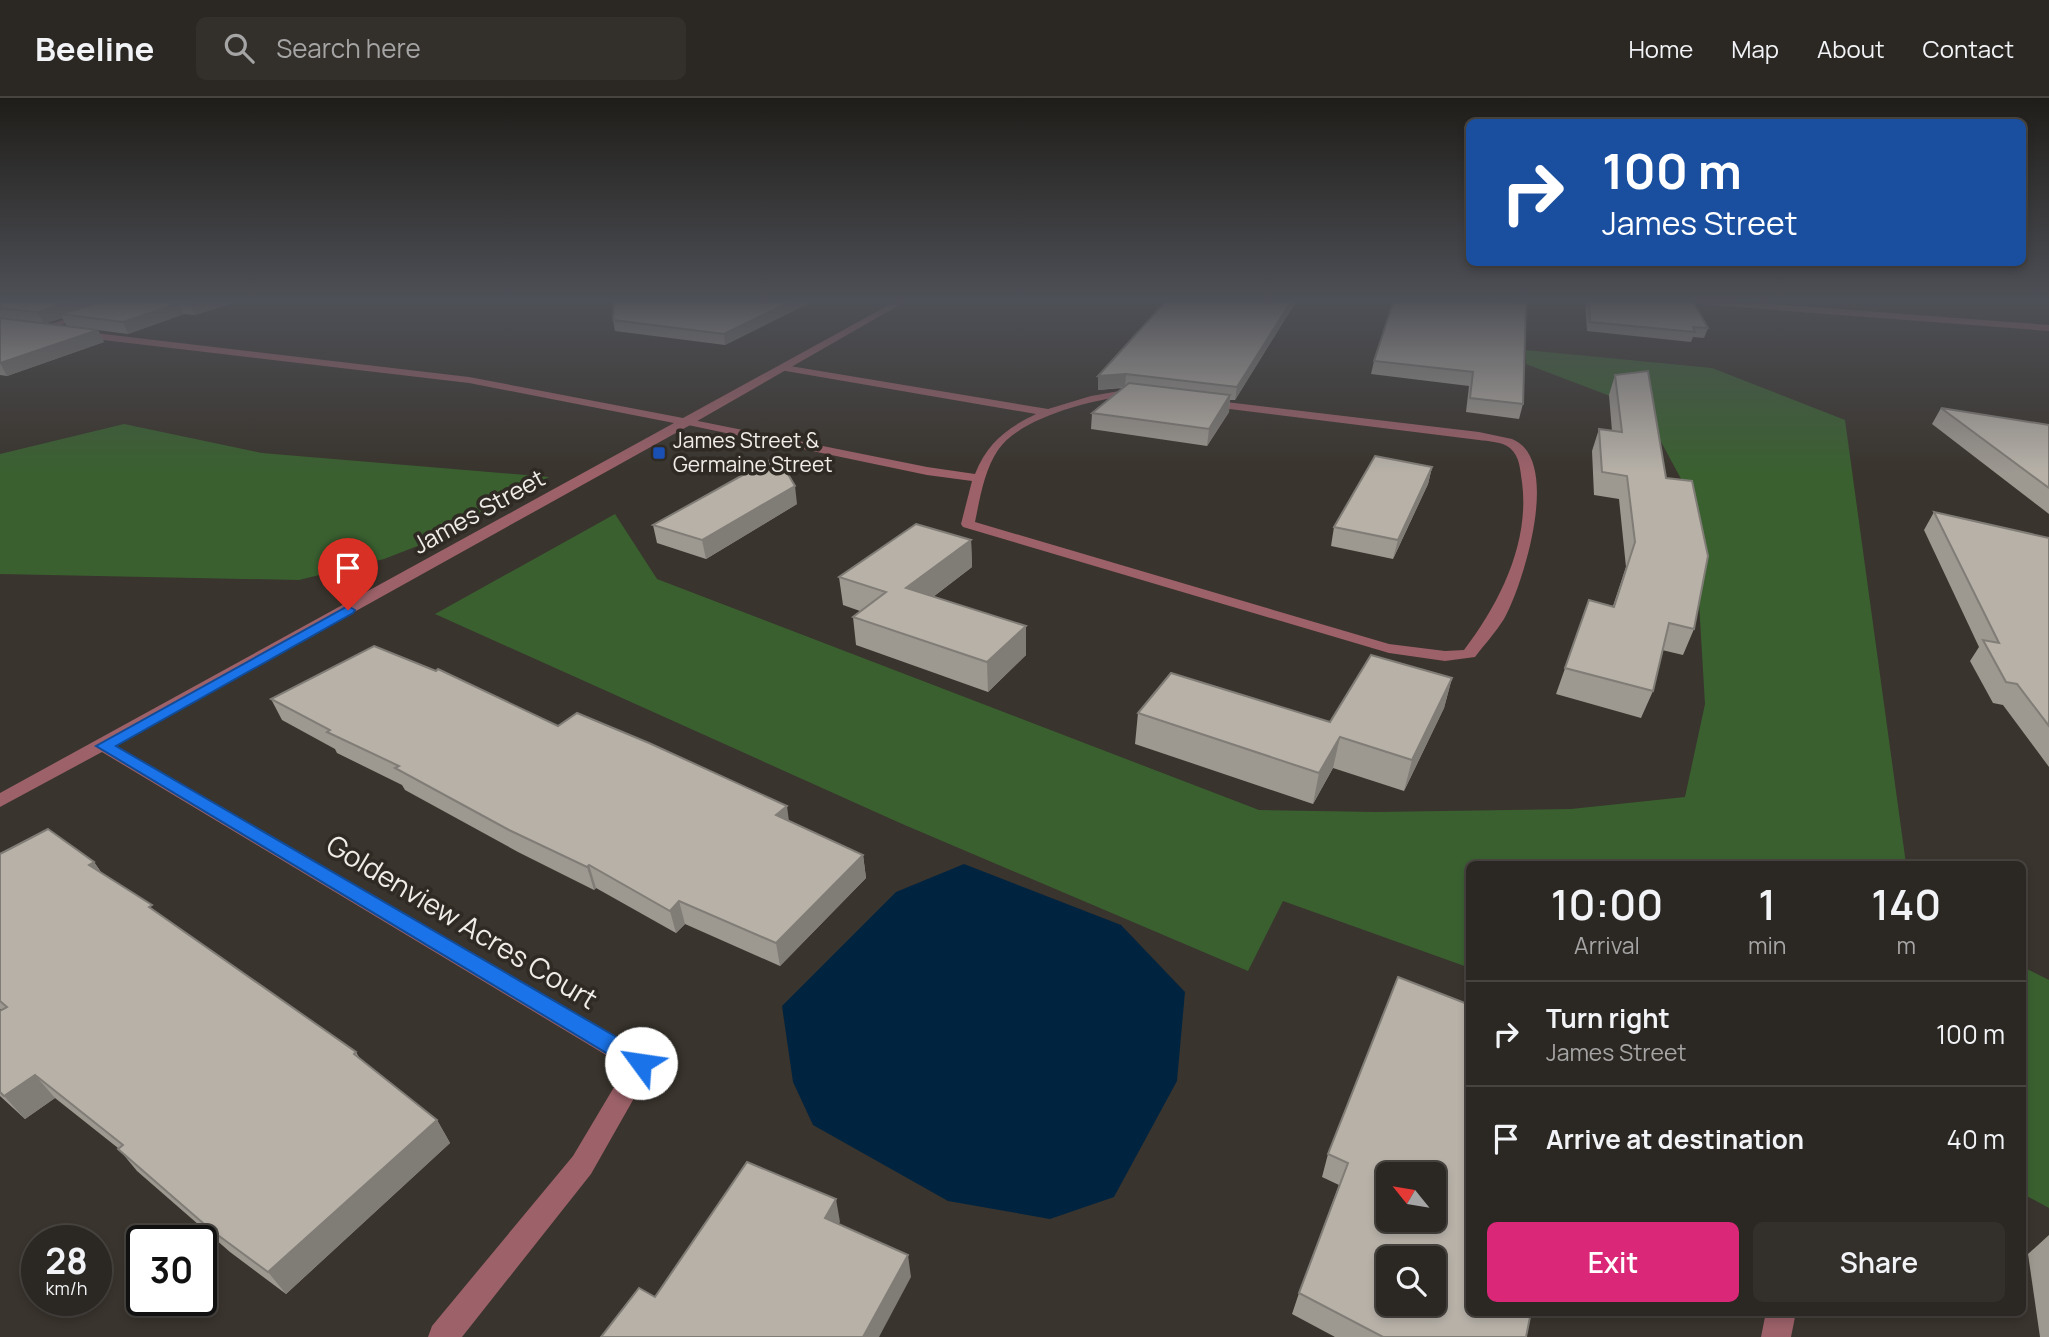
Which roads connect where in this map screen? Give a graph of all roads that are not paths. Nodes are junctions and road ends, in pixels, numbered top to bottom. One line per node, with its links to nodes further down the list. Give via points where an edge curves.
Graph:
1 (282, 358): 5 (street, via 469,380)
2 (802, 358): 3 (street, James Street)
3 (784, 368): 4 (street); 5 (street, James Street)
4 (1049, 413): 6 (street, via 997,443); 6 (street, via 1125,393 1512,443 1524,458 1531,501 1516,577 1496,619 1469,654 1428,656 968,524)
5 (688, 422): 6 (street); 7 (street, James Street)
6 (979, 478)
7 (104, 746): 8 (street, James Street); 10 (street, Goldenview Acres Court, via 641,1063 582,1166)
8 (0, 801)
9 (1780, 1316): 11 (street)
10 (443, 1337)
11 (1776, 1337)

